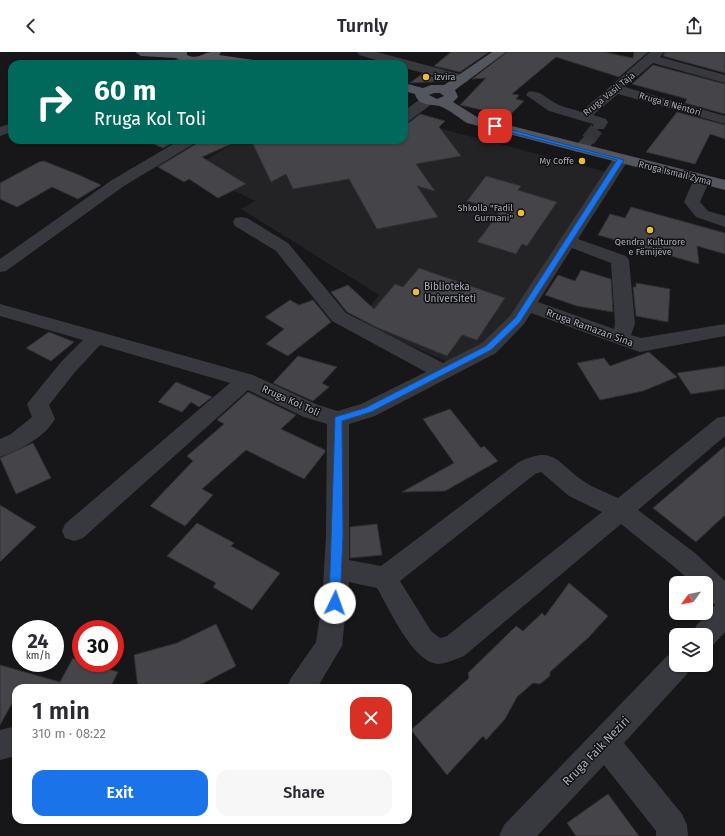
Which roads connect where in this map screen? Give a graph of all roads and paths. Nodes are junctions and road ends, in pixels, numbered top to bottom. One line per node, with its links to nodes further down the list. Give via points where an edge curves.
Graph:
1 (142, 52): 6 (main road)
2 (363, 52): 10 (street)
3 (500, 52): 12 (main road)
4 (213, 55): 8 (main road); 9 (main road)
5 (654, 55): 13 (street); 15 (street, Rruga Vasil Taja)
6 (181, 58): 7 (main road)
7 (191, 60)
8 (199, 60)
9 (236, 60)
10 (390, 60)
11 (408, 65): 12 (street)
12 (462, 79): 18 (main road)
13 (725, 79)
14 (408, 89): 17 (main road)
15 (616, 89): 20 (street, Rruga Vasil Taja); 21 (street, Rruga 8 Nëntori)
16 (533, 95): 20 (street, Rruga Vasil Taja, via 554,108)
17 (426, 96): 18 (main road, via 434,89); 19 (street)
18 (445, 96): 24 (main road, Rruga Ismail Zyma, via 456,112 472,120 584,145)
19 (408, 114)
20 (583, 117): 22 (street, via 601,122)
21 (725, 120)
22 (599, 126)
23 (182, 144): 30 (street, via 157,162 118,183)
24 (620, 160): 25 (main road, Rruga Ismail Zyma); 29 (street)
25 (702, 179): 26 (main road, Rruga Ismail Zyma); 28 (street, via 692,202 702,214)
26 (725, 185)
27 (242, 222): 36 (street, via 282,247 339,317)
28 (725, 222)
29 (568, 241): 31 (street); 35 (street, via 620,260 625,324)
30 (0, 267)
31 (527, 305): 35 (street, Rruga Ramazan Sina); 36 (street, via 518,320 489,348)
32 (0, 310): 34 (street, Rruga Kol Toli)
33 (725, 330): 35 (street, Rruga Ramazan Sina, via 640,345)
34 (96, 338): 37 (street, Rruga Kol Toli); 40 (street, via 38,404 44,418 19,440)
35 (620, 338)
36 (443, 372): 38 (street, via 368,410)
37 (246, 380): 38 (street, Rruga Kol Toli, via 311,411); 42 (street)
38 (338, 420): 43 (street)
39 (725, 424): 41 (street)
40 (0, 448)
41 (621, 510): 44 (street, via 577,489 546,463 536,462); 44 (street, via 454,647 437,652 422,640); 45 (street, via 686,561)
42 (74, 531)
43 (336, 569): 44 (street); 49 (street, via 335,603 329,646)
44 (385, 578)
45 (725, 598)
46 (725, 613): 47 (street)
47 (711, 628)
48 (671, 672): 51 (street, Rruga Faik Neziri)
49 (304, 684)
50 (12, 742): 52 (street)
51 (605, 743): 53 (street, Rruga Faik Neziri); 54 (street, via 671,824)
52 (0, 745)
53 (515, 836)
54 (672, 836)

